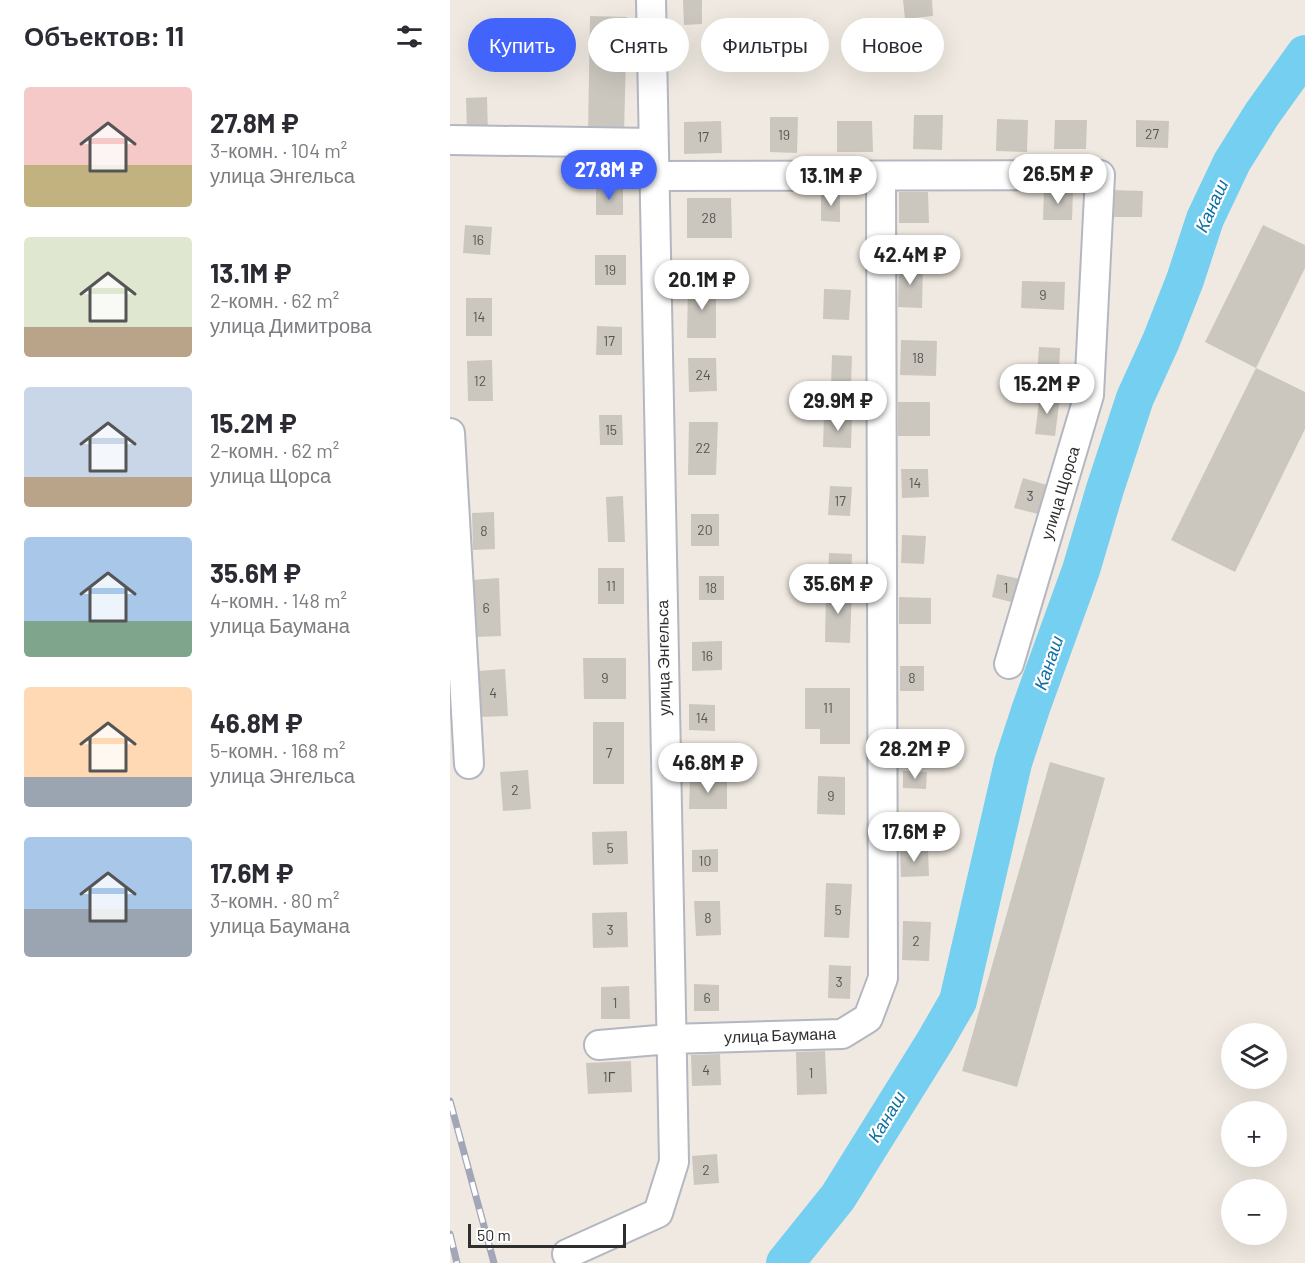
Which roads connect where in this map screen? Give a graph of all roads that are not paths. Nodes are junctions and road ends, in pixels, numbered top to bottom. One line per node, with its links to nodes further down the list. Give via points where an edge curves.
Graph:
1 (651, 0): 3 (street, улица Энгельса)
2 (450, 140): 3 (street)
3 (653, 143): 4 (street, улица Энгельса)
4 (654, 176): 5 (street); 9 (street, улица Энгельса)
5 (881, 176): 7 (street, улица Щорса, via 1100,175 1089,395); 9 (street, улица Баумана, via 883,978 868,1018 842,1034)
6 (450, 432): 8 (street)
7 (1009, 664)
8 (469, 764)
9 (670, 1039): 10 (street, улица Баумана); 11 (street, улица Энгельса, via 674,1162 658,1213)
10 (599, 1045)
11 (567, 1254)

